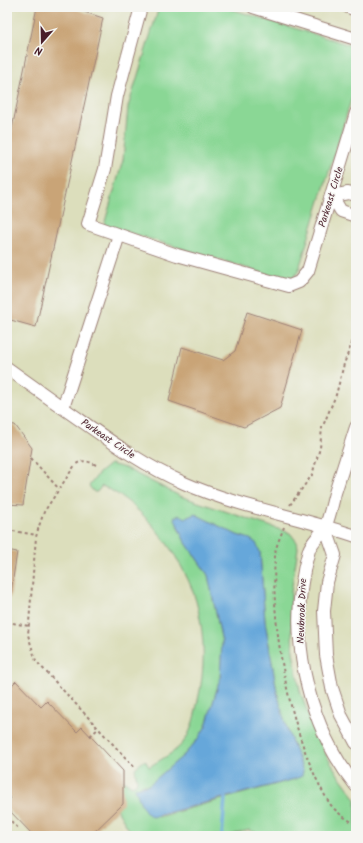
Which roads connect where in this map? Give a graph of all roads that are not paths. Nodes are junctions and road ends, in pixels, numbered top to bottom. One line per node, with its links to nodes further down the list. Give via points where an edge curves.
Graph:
1 (141, 7): 11 (street, Parkeast Circle, via 117,96 105,169 88,224)
2 (253, 7): 5 (street)
3 (348, 7): 4 (street)
4 (356, 10)
5 (280, 11): 6 (street)
6 (356, 38)
7 (356, 113): 9 (street, Parkeast Circle)
8 (356, 195): 9 (street, via 348,193)
9 (332, 196): 10 (street, via 341,211); 11 (street, Parkeast Circle, via 308,271 299,282 289,286 177,256)
10 (356, 216)
11 (119, 235): 13 (street)
12 (7, 368): 13 (street, Parkeast Circle)
13 (63, 408): 15 (street, Parkeast Circle, via 133,456 184,484)
14 (356, 426): 15 (street, Newbrook Drive)
15 (326, 526): 16 (street, Parkeast Circle); 17 (street, via 335,555 327,582 324,611 326,655 332,688 341,715); 18 (street, Newbrook Drive, via 309,548 303,576 301,651 307,689 320,726 346,774)
16 (356, 536)
17 (356, 743)
18 (356, 786)

